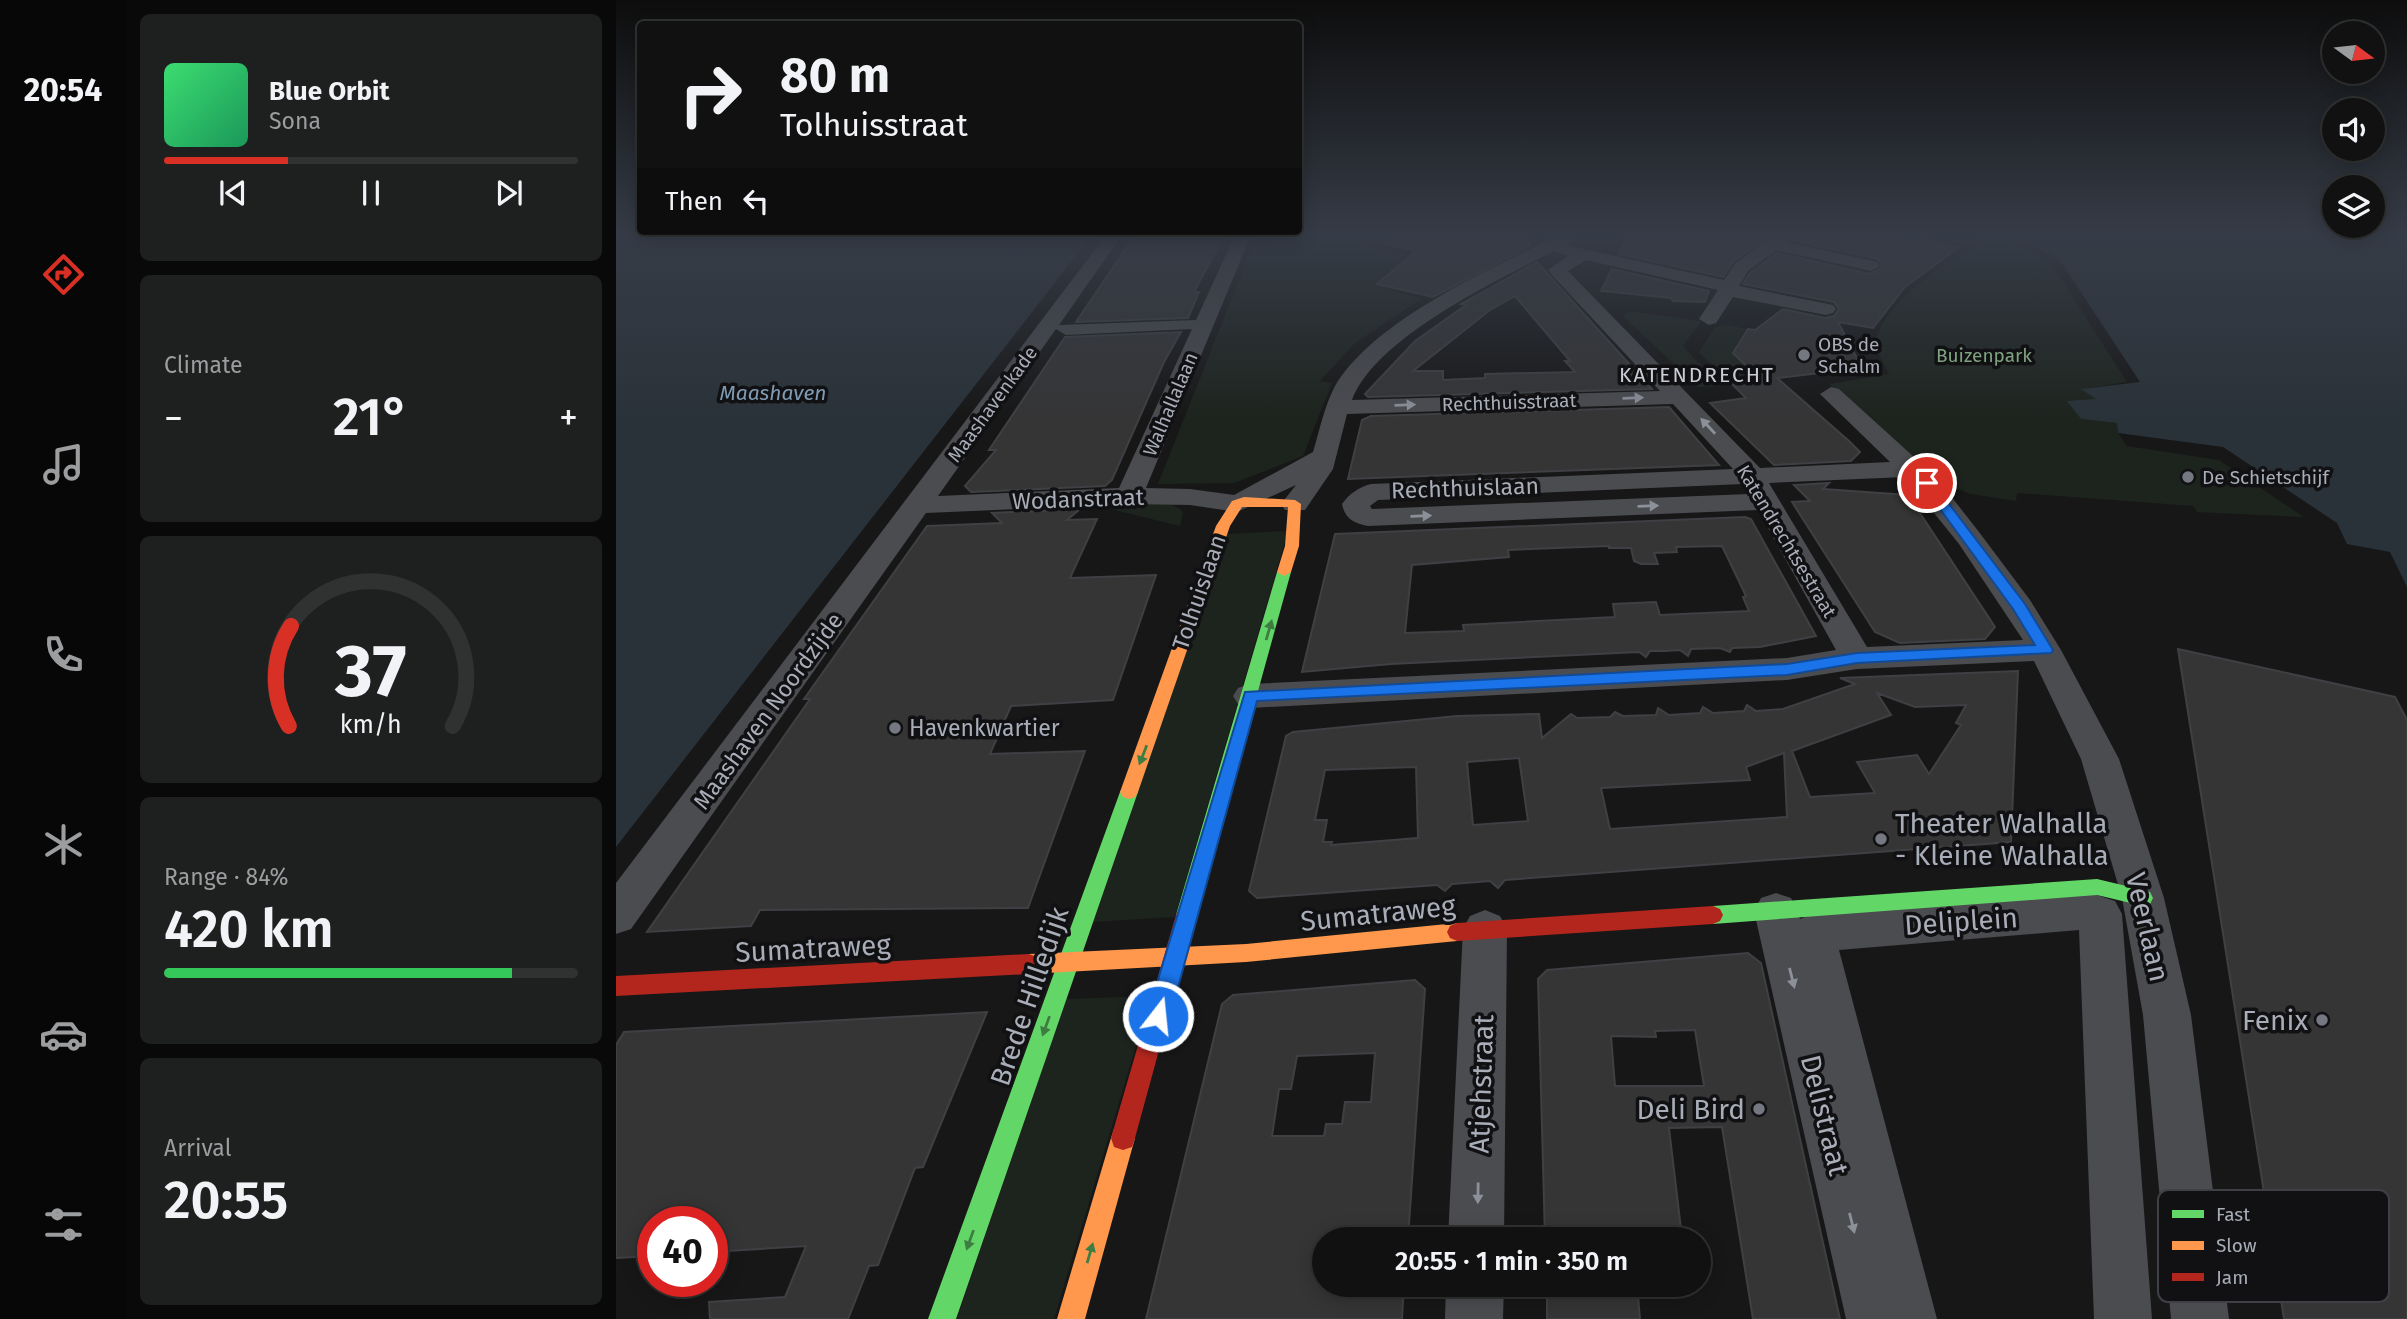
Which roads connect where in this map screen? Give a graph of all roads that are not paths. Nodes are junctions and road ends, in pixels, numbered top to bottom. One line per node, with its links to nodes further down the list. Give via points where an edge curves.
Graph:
1 (1070, 297): 21 (street, Maashavenkade)
2 (1216, 297): 18 (street, Walhallalaan)
3 (1459, 297): 14 (street, via 1383,346 1355,374)
4 (1583, 297): 13 (street, Katendrechtsestraat)
5 (1712, 297): 7 (street)
6 (1723, 297): 7 (street)
7 (1721, 300): 8 (street); 9 (street)
8 (1826, 309)
9 (1763, 312)
10 (1189, 324): 11 (street)
11 (1066, 329)
12 (1830, 394): 16 (street, Veerlaan)
13 (1681, 397): 14 (street, Rechthuisstraat, one-way to 13); 17 (street, Katendrechtsestraat, one-way to 13, via 1748,468)
14 (1337, 407): 15 (street)
15 (1324, 454): 19 (street, via 1290,478); 20 (street, via 1320,471)
16 (1912, 469): 17 (street, Rechthuislaan); 22 (street, Veerlaan, via 1969,538)
17 (1758, 490): 17 (street, Rechthuislaan, one-way to 17, via 1371,492 1360,498 1356,509 1368,518); 23 (street, Katendrechtsestraat)
18 (1129, 496): 19 (street, Wodanstraat); 21 (street, Wodanstraat)
19 (1240, 503): 20 (street); 24 (street, Tolhuislaan, via 1223,526)
20 (1295, 504): 25 (street, one-way to 20, via 1293,545)
21 (919, 505): 28 (street, Maashaven Noordzijde)
22 (2045, 650): 23 (street); 26 (street, Veerlaan, via 2104,767)
23 (1857, 658): 25 (street, via 1787,669)
24 (1164, 691): 31 (street, Brede Hilledijk, one-way to 31)
25 (1251, 696): 30 (street)
26 (2143, 898): 27 (street, Sumatraweg, via 2097,887); 33 (street, Veerlaan, via 2167,1015)
27 (1776, 911): 29 (street, Sumatraweg); 39 (street, Delistraat, one-way to 39)
28 (616, 916)
29 (1485, 929): 30 (street, Sumatraweg, via 1246,953); 34 (street, Atjehstraat, one-way to 34)
30 (1175, 955): 31 (street, Sumatraweg); 37 (street, one-way to 30)
31 (1069, 961): 32 (street, Sumatraweg); 36 (street, Brede Hilledijk, one-way to 36)
32 (616, 986)
33 (2186, 1190)
34 (1476, 1227)
35 (1475, 1297): 38 (street)
36 (942, 1319)
37 (1071, 1319)
38 (1474, 1319)
39 (1875, 1319)
40 (1909, 1319): 41 (street, Deliplein, via 1813,933 2091,911 2100,914)
41 (2123, 1319)

